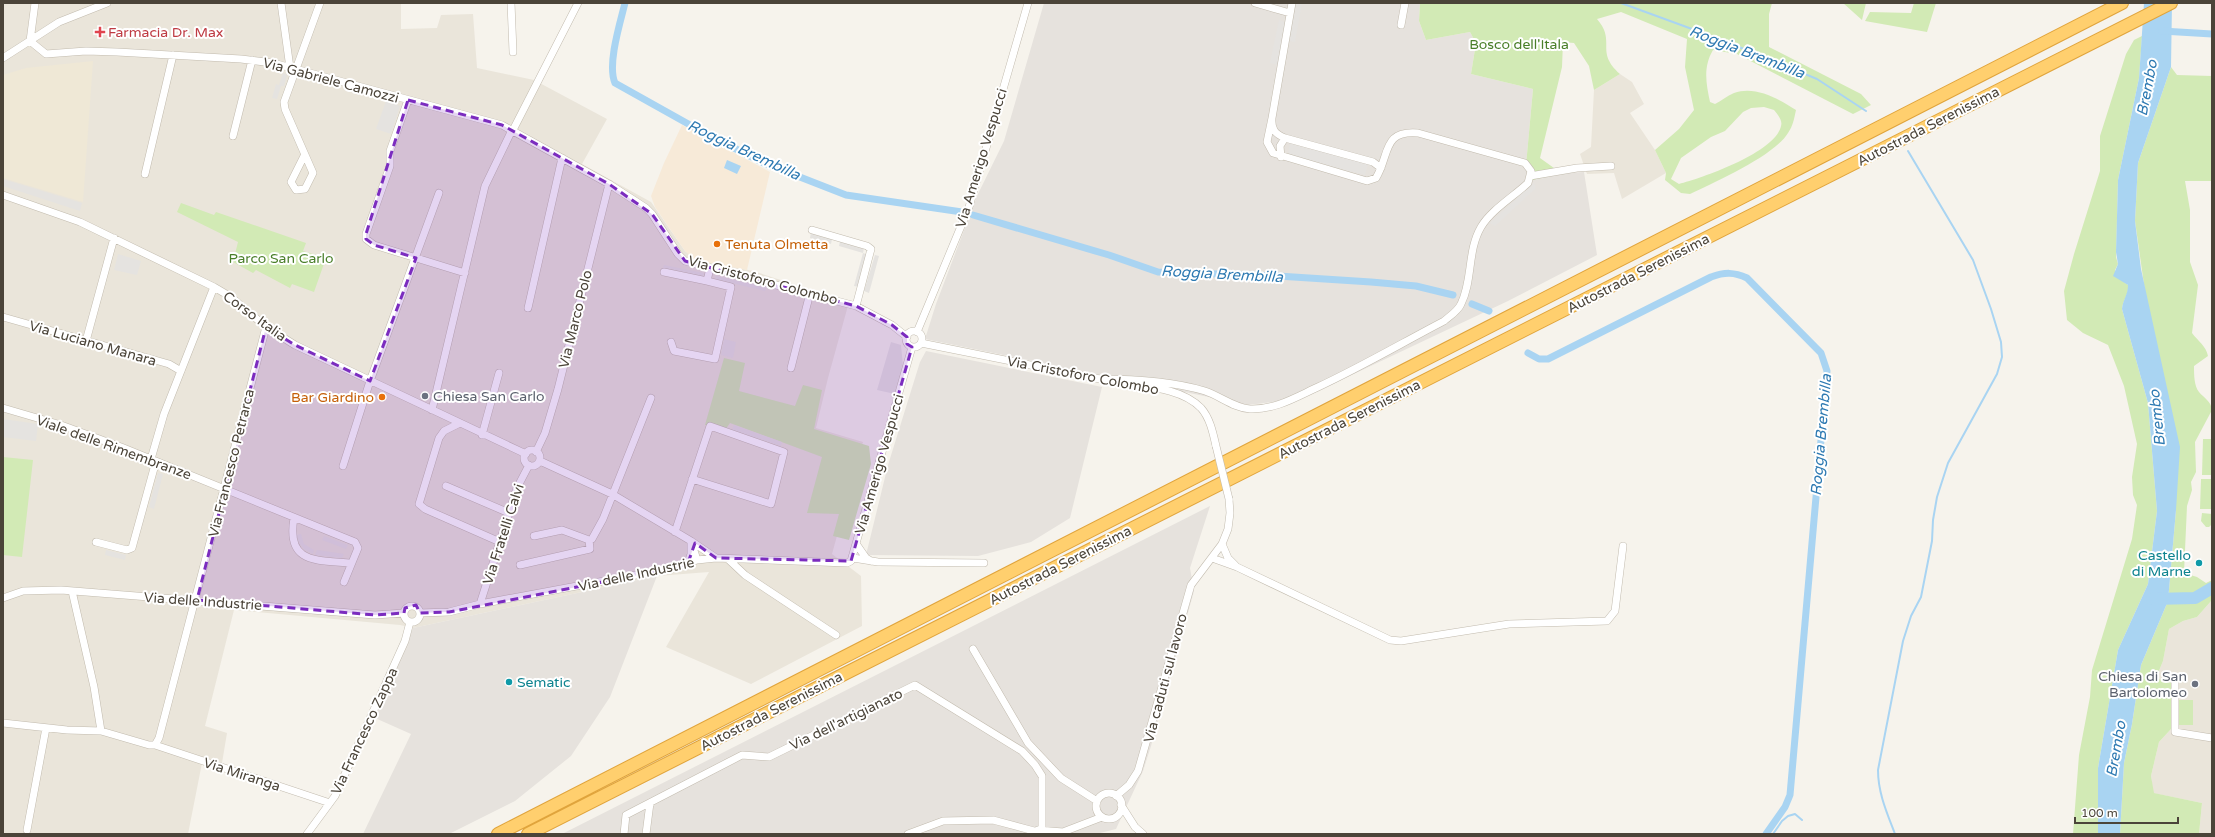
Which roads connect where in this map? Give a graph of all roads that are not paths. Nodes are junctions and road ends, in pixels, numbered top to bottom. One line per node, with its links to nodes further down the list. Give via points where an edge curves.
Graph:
1 (35, 3): 15 (street)
2 (107, 3): 15 (street, via 59,22)
3 (281, 3): 20 (street)
4 (320, 3): 20 (street)
5 (511, 3): 16 (street)
6 (578, 3): 23 (street)
7 (1028, 3): 49 (street, Via Amerigo Vespucci, via 969,207)
8 (1255, 3): 13 (street)
9 (1292, 3): 13 (street)
10 (1405, 3): 14 (street)
11 (2122, 3): 124 (highway, Autostrada Serenissima)
12 (2171, 3): 125 (highway, Autostrada Serenissima)
13 (1290, 13): 22 (street)
14 (1401, 25)
15 (30, 41): 17 (street, Via Gabriele Camozzi, via 46,54 86,51); 18 (street)
16 (512, 52)
17 (173, 55): 19 (street, Via Gabriele Camozzi); 31 (street)
18 (3, 58)
19 (252, 60): 20 (street, Via Gabriele Camozzi); 24 (street)
20 (293, 68): 21 (street, Via Gabriele Camozzi); 26 (street, via 284,106)
21 (408, 100): 23 (street, Via Gabriele Camozzi, via 502,125); 38 (street, via 390,151 390,166 366,239 374,245)
22 (1272, 118): 25 (street, via 1273,130); 27 (street, via 1269,148)
23 (512, 130): 28 (street, Via Cristoforo Colombo); 41 (street, via 485,186)
24 (233, 136)
25 (1285, 138): 27 (street, via 1280,146); 30 (street, via 1373,162)
26 (304, 156)
27 (1281, 157): 30 (street, via 1367,181 1376,178)
28 (562, 158): 33 (street, Via Cristoforo Colombo); 46 (street)
29 (1611, 166): 32 (street, via 1569,169)
30 (1381, 168): 32 (street, via 1390,142 1405,132 1418,133 1525,163 1531,172)
31 (145, 174)
32 (1530, 176): 58 (street, via 1528,183 1481,226 1471,254 1467,286 1461,304 1444,321 1346,374 1282,404 1249,409 1217,395 1161,382)
33 (609, 184): 39 (street, Via Cristoforo Colombo, via 652,214 678,254 686,261); 65 (street, Via Marco Polo, via 558,389 545,433)
34 (439, 193): 38 (street)
35 (3, 195): 37 (street, Corso Italia, via 80,222)
36 (812, 230): 45 (street, via 871,249)
37 (114, 238): 43 (street, Corso Italia); 51 (street)
38 (416, 258): 41 (street); 59 (street)
39 (710, 268): 42 (street); 44 (street, Via Cristoforo Colombo)
40 (664, 272): 42 (street)
41 (465, 273): 62 (street)
42 (707, 280): 52 (street, via 731,287 715,359 674,351)
43 (214, 287): 48 (street, Corso Italia, via 231,297); 56 (street)
44 (810, 293): 45 (street, Via Cristoforo Colombo); 55 (street)
45 (856, 306): 50 (street, Via Cristoforo Colombo, via 892,325)
46 (528, 308)
47 (3, 318): 51 (street, Via Luciano Manara)
48 (266, 326): 59 (street, Corso Italia, via 295,345); 73 (street, Via Francesco Petrarca)
49 (917, 332): 50 (street); 53 (street, via 921,335)
50 (907, 337): 54 (street, via 907,342)
51 (86, 341): 56 (street, Via Luciano Manara, via 169,364)
52 (671, 342)
53 (921, 343): 54 (street); 58 (street, Via Cristoforo Colombo)
54 (912, 347): 85 (street, Via Amerigo Vespucci)
55 (791, 368)
56 (181, 371): 67 (street, via 164,414)
57 (498, 373): 64 (street)
58 (1101, 379): 75 (street, Via Cristoforo Colombo, bridge, via 1168,391 1186,398 1201,408 1211,425)
59 (370, 381): 62 (street, Corso Italia); 70 (street)
60 (651, 398): 74 (street)
61 (3, 408): 67 (street, Viale delle Rimembranze, via 61,425)
62 (432, 410): 63 (street, Corso Italia)
63 (458, 424): 64 (street, Corso Italia); 83 (street, via 444,431 439,438 419,504 425,510)
64 (482, 435): 66 (street, Corso Italia)
65 (536, 452): 66 (street, via 530,451); 68 (street, via 540,455)
66 (526, 454): 69 (street, via 525,461)
67 (154, 460): 73 (street, Viale delle Rimembranze); 82 (street, via 132,548 127,550)
68 (540, 461): 69 (street, via 535,466); 74 (street)
69 (529, 465): 76 (street, Via Fratelli Calvi, via 517,488)
70 (343, 466)
71 (692, 480): 71 (street, via 710,426 784,452 771,504); 78 (street)
72 (446, 486): 76 (street)
73 (224, 488): 77 (street, Viale delle Rimembranze); 101 (street, Via Francesco Petrarca)
74 (612, 494): 78 (street); 80 (street, via 603,519)
75 (1229, 498): 84 (street, Via caduti sul lavoro, via 1230,518)
76 (509, 513): 83 (street, Via Fratelli Calvi)
77 (294, 518): 93 (street, Viale delle Rimembranze, via 355,542 358,548); 93 (street, via 291,535 294,547 302,554 313,560)
78 (675, 532): 81 (street)
79 (534, 536): 80 (street, via 562,530)
80 (590, 540): 96 (street, via 590,549)
81 (690, 541): 87 (street); 91 (street); 94 (street, via 691,554)
82 (96, 542)
83 (500, 542): 102 (street, Via Fratelli Calvi)
84 (1222, 544): 89 (street, Via caduti sul lavoro); 97 (street, via 1228,558)
85 (857, 545): 88 (street, Via Amerigo Vespucci); 92 (street)
86 (1623, 546): 97 (street, via 1615,611 1607,621 1509,624 1401,641 1382,636)
87 (716, 558): 90 (street, Via delle Industrie); 91 (street, Via delle Industrie)
88 (853, 558): 90 (street, Via delle Industrie, via 847,563); 92 (street)
89 (1212, 558): 97 (street); 114 (street, Via caduti sul lavoro, via 1191,585 1138,771 1129,785)
90 (728, 559): 106 (street, via 745,575)
91 (697, 560): 94 (street, Via delle Industrie)
92 (871, 561): 95 (street)
93 (351, 563): 98 (street)
94 (688, 563): 102 (street, Via delle Industrie, via 674,568)
95 (984, 563)
96 (520, 565)
97 (1237, 567)
98 (344, 582)
99 (72, 591): 100 (street, Via delle Industrie, via 23,591); 101 (street, Via delle Industrie); 111 (street, via 94,687)
100 (3, 598)
101 (197, 600): 103 (street, Via delle Industrie, via 375,615); 113 (street, via 159,738)
102 (480, 604): 104 (street, Via delle Industrie, via 449,612)
103 (404, 613): 104 (street, Via delle Industrie, via 405,609 412,606); 105 (street, via 406,620)
104 (420, 613): 105 (street, via 417,620)
105 (410, 622): 117 (street, Via Francesco Zappa, via 405,641)
106 (836, 634)
107 (973, 649): 115 (street, via 1028,743 1061,778)
108 (2175, 678): 112 (street, via 2175,732)
109 (3, 723): 110 (street, Via Miranga)
110 (46, 728): 111 (street, Via Miranga); 120 (street)
111 (101, 731): 113 (street, Via Miranga)
112 (2212, 738)
113 (152, 745): 117 (street, Via Miranga)
114 (1116, 796): 115 (street, via 1103,795); 118 (street)
115 (1097, 801): 119 (street, via 1097,812)
116 (650, 802): 121 (street, Via dell'artigianato, via 742,755 769,757 915,685 1022,751 1035,765 1042,776); 126 (street, Via dell'artigianato, via 626,815); 127 (street)
117 (330, 803): 123 (street, Via Francesco Zappa)
118 (1121, 805): 119 (street, via 1117,816 1110,819); 129 (street, via 1135,828)
119 (1102, 817): 121 (street, via 1063,832)
120 (27, 830)
121 (1042, 830): 122 (street)
122 (1033, 832): 128 (street, via 993,820 943,821)
123 (307, 834)
124 (498, 834)
125 (528, 834)
126 (624, 834)
127 (646, 834)
128 (908, 834)
129 (1143, 834)

